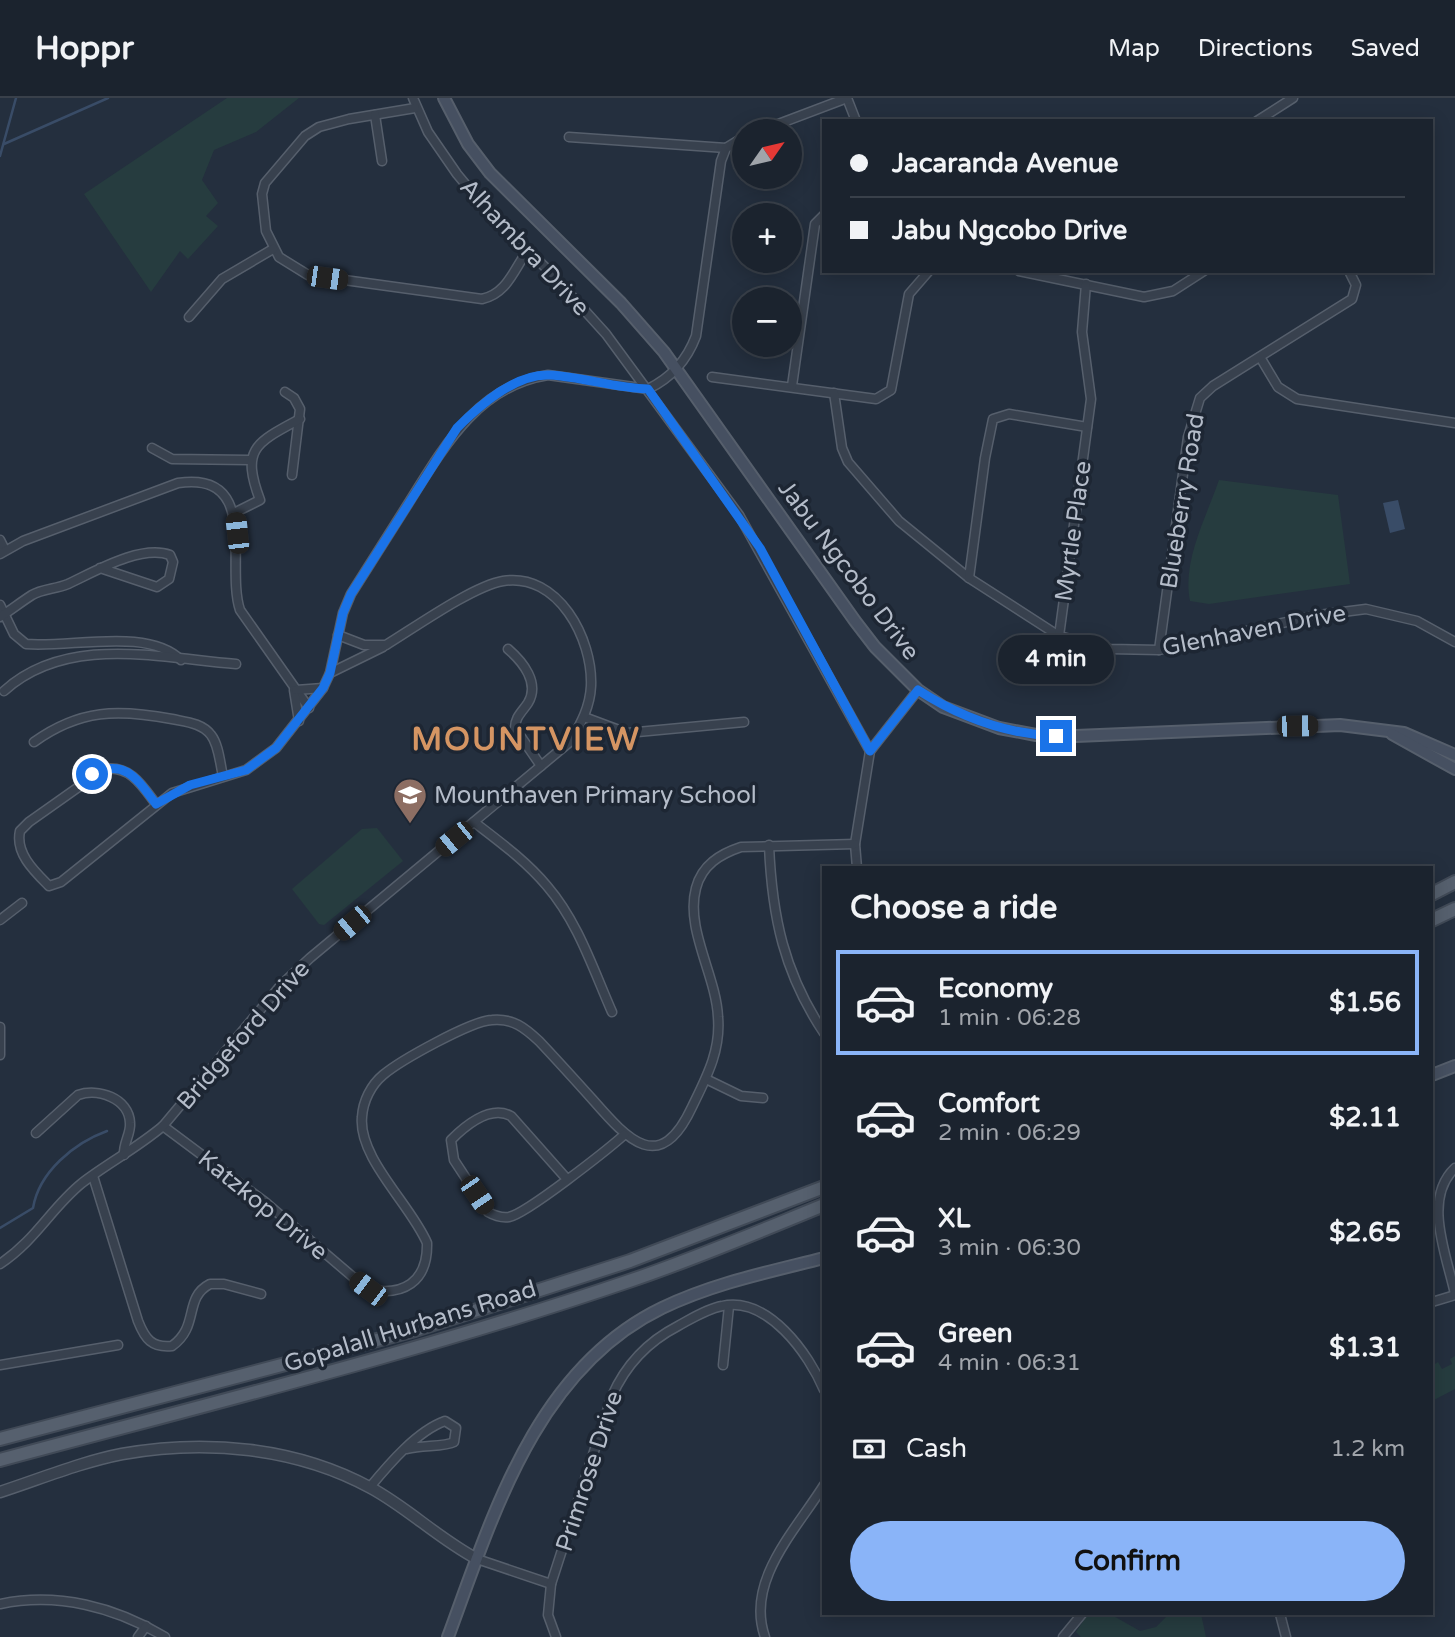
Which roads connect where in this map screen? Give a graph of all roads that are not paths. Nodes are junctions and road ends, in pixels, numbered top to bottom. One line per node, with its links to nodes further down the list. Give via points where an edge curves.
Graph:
1 (413, 98): 5 (street, Alhambra Drive)
2 (444, 98): 24 (main road, Jabu Ngcobo Drive, via 468,144 490,173 621,303)
3 (847, 98): 7 (street); 8 (street)
4 (1293, 98): 9 (street)
5 (415, 108): 6 (street); 16 (street, Alhambra Drive, via 457,174)
6 (375, 115): 13 (street); 15 (street, via 319,127 275,169 262,194 266,232)
7 (792, 119)
8 (855, 119)
9 (1260, 119)
10 (569, 136): 12 (street)
11 (732, 144): 12 (street)
12 (726, 148): 24 (street, via 696,336)
13 (382, 161)
14 (822, 217): 26 (street, via 815,224)
15 (273, 249): 16 (street, via 290,266 308,275 482,299 505,289); 22 (street, via 222,279)
16 (528, 250): 27 (street, Alhambra Drive, via 606,334)
17 (927, 273): 29 (street, via 909,294 891,390 876,398)
18 (1029, 273): 21 (street)
19 (1201, 273): 21 (street, via 1173,290 1152,296)
20 (1350, 273): 23 (street, Blueberry Road, via 1356,285 1352,299)
21 (1086, 284): 32 (street, Myrtle Place, via 1082,332 1091,383)
22 (189, 317)
23 (1260, 357): 31 (street, via 1278,387 1297,399); 48 (street, Blueberry Road, via 1213,386 1200,398 1193,416)
24 (677, 369): 27 (street); 54 (main road, Jabu Ngcobo Drive, via 855,621)
25 (712, 377): 26 (street)
26 (792, 386): 29 (street)
27 (648, 389): 43 (street, via 548,375 516,383 474,411 457,428 351,594); 62 (street, Alhambra Drive, via 760,548)
28 (285, 392): 30 (street, via 299,402)
29 (834, 393): 40 (street, Glenhaven Drive, via 848,462 899,521)
30 (300, 419): 34 (street, via 264,440); 35 (street)
31 (1455, 422)
32 (1087, 427): 40 (street, Myrtle Place, via 1009,414 993,419); 44 (street, Myrtle Place)
33 (152, 447): 34 (street, via 172,460)
34 (249, 460): 36 (street, via 260,500)
35 (292, 474)
36 (234, 513): 38 (street, via 215,487 194,481 178,483); 52 (street, via 234,594 240,610)
37 (0, 540): 38 (street)
38 (2, 552)
39 (100, 568): 39 (street, via 162,552 173,562 169,579 157,587); 42 (street, via 34,594)
40 (969, 579): 44 (street, Glenhaven Drive)
41 (0, 605): 42 (street)
42 (2, 615): 49 (street, via 14,635 26,644 145,642 166,648)
43 (338, 635): 46 (street, via 364,645); 51 (street)
44 (1059, 636): 48 (street, Glenhaven Drive, via 1110,649)
45 (1455, 642): 48 (street, Glenhaven Drive, via 1417,621 1366,610 1319,615)
46 (386, 645): 51 (street, Bridgeford Drive); 57 (street, Bridgeford Drive, via 500,581 532,582 561,603 588,652 591,687)
47 (508, 649): 64 (street, via 531,679 530,699 516,728)
48 (1159, 650)
49 (181, 660): 50 (street); 55 (street, via 81,655 40,667)
50 (236, 664)
51 (330, 673): 53 (street)
52 (294, 688): 53 (street); 56 (street); 58 (street)
53 (323, 688): 56 (street)
54 (918, 690): 60 (main road, Jabu Ngcobo Drive, via 971,719 1036,735 1340,725); 62 (street)
55 (4, 691)
56 (309, 708): 58 (street)
57 (584, 717): 59 (street, via 627,733); 64 (street, Bridgeford Drive, via 570,741)
58 (299, 722): 66 (street, via 259,763)
59 (744, 722)
60 (1392, 734): 63 (main road, Jabu Ngcobo Drive, via 1404,733); 65 (main road, Jabu Ngcobo Drive)
61 (34, 742): 66 (street, via 85,716 135,712 205,729 214,741)
62 (870, 751): 69 (street)
63 (1455, 755)
64 (541, 766): 68 (street, Bridgeford Drive)
65 (1455, 769)
66 (223, 776): 67 (street, via 190,785)
67 (156, 804): 67 (street, via 61,882 49,886 20,849 20,831 29,822 104,769 127,772)
68 (474, 822): 78 (street, via 549,888 575,927); 86 (street, Bridgeford Drive, via 281,985)
69 (855, 844): 70 (street, Katzkop Drive); 71 (street)
70 (769, 845): 80 (street, via 779,937 797,986); 84 (street, Katzkop Drive, via 725,852 709,864 697,885 693,908 719,1016 718,1041)
71 (857, 866)
72 (1455, 882): 73 (main road)
73 (1433, 893)
74 (22, 902): 76 (street)
75 (1455, 909): 77 (main road)
76 (0, 920)
77 (1433, 920)
78 (612, 1012)
79 (0, 1029): 81 (street)
80 (822, 1030)
81 (0, 1055)
82 (1455, 1066): 83 (main road)
83 (1433, 1075)
84 (705, 1079): 85 (street, via 741,1096); 88 (street, Katzkop Drive, via 676,1136 658,1146 646,1146)
85 (763, 1098)
86 (163, 1126): 88 (street, Katzkop Drive, via 265,1202 368,1289 387,1293 412,1284 428,1258 427,1243 362,1134 364,1103 384,1074 476,1022 511,1021 539,1041); 89 (street, Bridgeford Drive)
87 (36, 1132): 89 (street, via 78,1096 110,1096 126,1110 130,1121)
88 (624, 1135): 92 (street)
89 (124, 1156): 91 (street, Bridgeford Drive)
90 (1455, 1168): 98 (street, via 1442,1187 1438,1204)
91 (93, 1176): 96 (street, Bridgeford Drive, via 68,1196 24,1248); 97 (street, via 138,1321 153,1345 172,1346 182,1339 195,1296 210,1284 224,1283)
92 (566, 1178): 92 (street, via 519,1213 496,1217 454,1160 451,1140 494,1111 502,1111)
93 (822, 1188): 105 (main road, Gopalall Hurbans Road, via 629,1261 415,1330)
94 (822, 1206): 107 (main road, Gopalall Hurbans Road, via 633,1280 435,1343)
95 (822, 1259): 111 (main road, via 701,1291 631,1325 595,1353 537,1426)
96 (0, 1264)
97 (261, 1294)
98 (1455, 1294): 99 (street)
99 (1433, 1302)
100 (729, 1306): 103 (street); 104 (street, via 750,1308 769,1318 807,1357); 112 (street, Primrose Drive, via 700,1314 661,1335 622,1374)
101 (118, 1345): 102 (street)
102 (0, 1365)
103 (723, 1365)
104 (822, 1386)
105 (0, 1439)
106 (407, 1449): 106 (street, via 437,1424 445,1421 456,1428 454,1442 448,1445); 108 (street)
107 (0, 1460)
108 (370, 1487): 110 (street, via 294,1458 200,1447 119,1455); 111 (street)
109 (822, 1488): 121 (street, via 762,1588 760,1613)
110 (0, 1492)
111 (477, 1559): 112 (street, Primrose Drive); 119 (main road)
112 (551, 1584): 120 (street, Primrose Drive, via 548,1615)
113 (0, 1604): 116 (street, via 46,1599 86,1605 116,1611)
114 (1081, 1615): 122 (street)
115 (1280, 1615): 123 (street)
116 (146, 1626): 117 (street); 118 (street)
117 (138, 1637)
118 (165, 1637)
119 (448, 1637)
120 (556, 1637)
121 (765, 1637)
122 (1063, 1637)
123 (1286, 1637)

